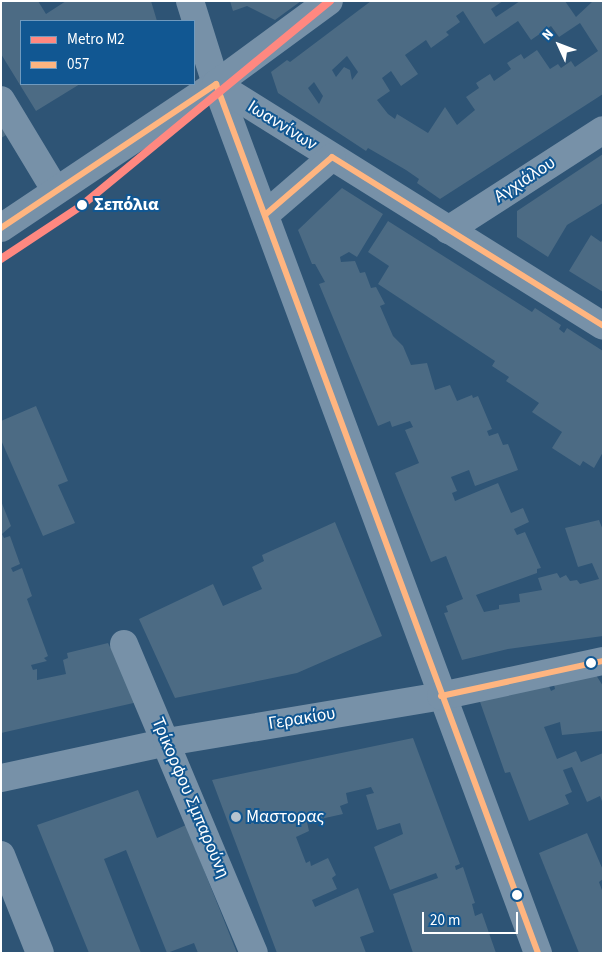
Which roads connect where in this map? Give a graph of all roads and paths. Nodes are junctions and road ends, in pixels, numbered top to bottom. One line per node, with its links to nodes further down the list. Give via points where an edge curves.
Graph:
1 (190, 1): 3 (street)
2 (329, 1): 3 (street)
3 (216, 84): 6 (street, Ιωαννίνων); 7 (street); 8 (street)
4 (1, 100): 7 (street)
5 (603, 130): 10 (street, Αγχιάλου)
6 (332, 157): 8 (street); 10 (street, Ιωαννίνων)
7 (56, 191): 9 (street)
8 (266, 214): 14 (street)
9 (1, 228)
10 (448, 230): 11 (street, Ιωαννίνων)
11 (603, 326)
12 (124, 644): 15 (street, Τρίκορφου Σμπαρούνη)
13 (603, 661): 14 (street, Γερακίου)
14 (441, 696): 15 (street, Γερακίου); 20 (street)
15 (167, 742): 16 (street, Γερακίου); 19 (street, Τρίκορφου Σμπαρούνη)
16 (1, 778)
17 (1, 855): 18 (street)
18 (40, 953)
19 (254, 953)
20 (538, 953)

